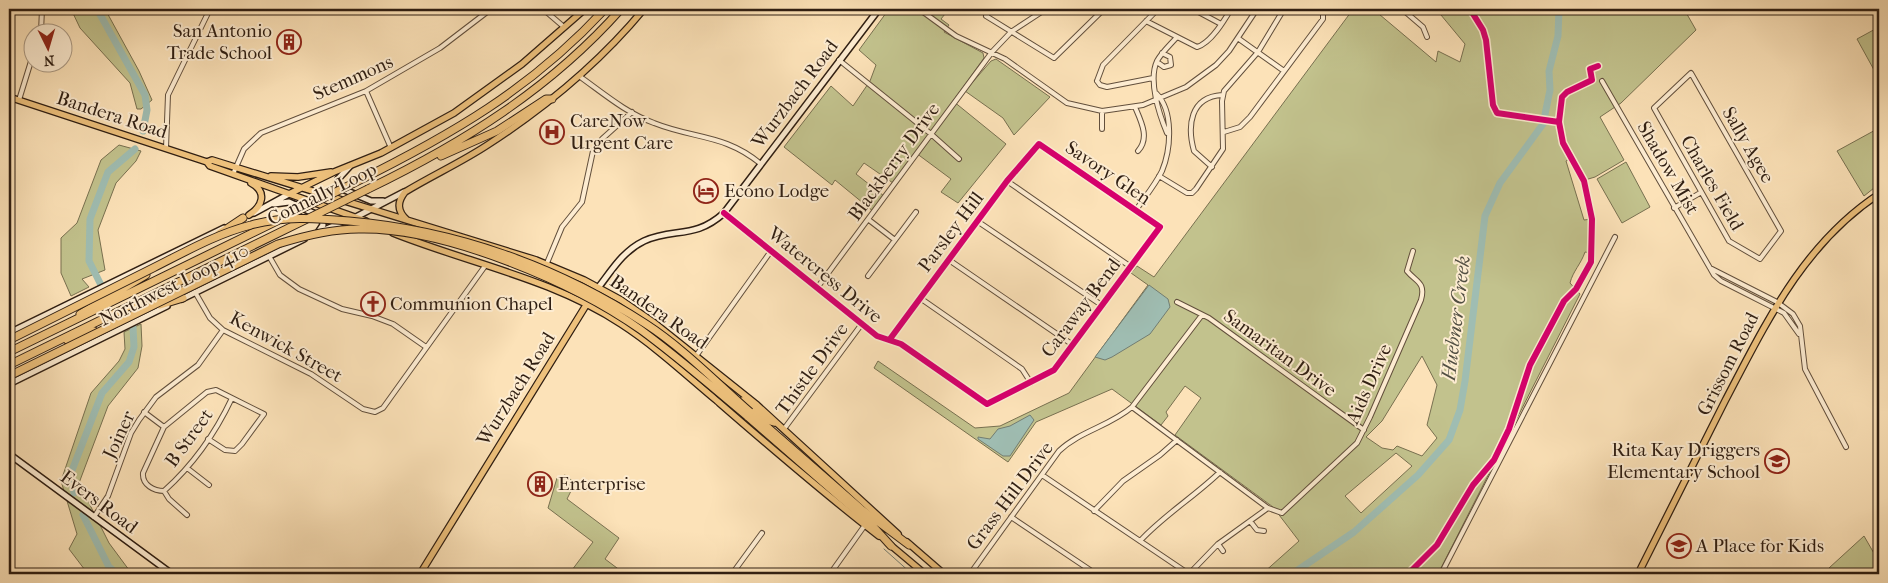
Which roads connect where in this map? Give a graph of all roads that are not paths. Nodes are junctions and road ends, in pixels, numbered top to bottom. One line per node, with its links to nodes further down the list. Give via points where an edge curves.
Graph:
1 (42, 9): 22 (street)
2 (210, 9): 60 (street, via 168,95)
3 (491, 9): 41 (street, Stemmons, via 440,48)
4 (543, 9): 24 (street)
5 (585, 9): 24 (main road, Northwest Loop 410)
6 (606, 9): 118 (highway, Connally Loop, bridge, via 544,67 493,107 438,141)
7 (622, 9): 64 (highway, Connally Loop, via 573,58 523,99 470,136)
8 (644, 9): 36 (main road, Northwest Loop 410)
9 (879, 9): 32 (main road, Wurzbach Road)
10 (919, 9): 29 (street, via 956,36)
11 (991, 9): 25 (street, via 986,16)
12 (1046, 9): 25 (street, Blackberry Drive)
13 (1104, 9): 25 (street, via 1054,58)
14 (1158, 9): 21 (street)
15 (1193, 9): 23 (street)
16 (1231, 9): 23 (street)
17 (1258, 9): 28 (street)
18 (1284, 9): 30 (street)
19 (1320, 9): 34 (street, via 1324,14 1321,21)
20 (1402, 9): 27 (street, via 1422,27)
21 (1146, 21): 26 (street); 39 (street, via 1103,65)
22 (41, 22)
23 (1221, 24): 26 (street, via 1199,47)
24 (565, 28): 61 (main road, Northwest Loop 410, via 465,105)
25 (1011, 32): 29 (street, Blackberry Drive)
26 (1177, 37): 31 (street)
27 (1427, 37)
28 (1239, 38): 30 (street); 45 (street, via 1201,77)
29 (992, 52): 49 (street); 57 (street, Blackberry Drive)
30 (1258, 52): 34 (street); 43 (street)
31 (1162, 53): 33 (street); 33 (street, via 1170,57 1171,65 1164,67)
32 (838, 60): 57 (street); 65 (main road, Wurzbach Road)
33 (1156, 62): 37 (street)
34 (1284, 71): 56 (street, via 1245,122)
35 (27, 72): 47 (street)
36 (579, 76): 46 (main road, Northwest Loop 410); 54 (street)
37 (1153, 78): 39 (street, via 1107,87); 42 (street)
38 (1092, 80): 39 (street)
39 (1097, 81)
40 (1602, 81): 81 (street, Shadow Mist)
41 (366, 91): 61 (street); 68 (street, Stemmons, via 267,129 249,143)
42 (1156, 93): 45 (street); 48 (street)
43 (1222, 95): 56 (street); 67 (street, via 1212,97 1196,108 1191,118 1196,154)
44 (9, 97): 47 (main road, Bandera Road)
45 (1162, 98): 48 (street); 58 (street, via 1169,122)
46 (552, 99): 64 (highway, via 546,99 490,135); 75 (main road, Northwest Loop 410, via 484,147)
47 (18, 100): 60 (main road, Bandera Road)
48 (1156, 101): 50 (street); 58 (street)
49 (1067, 103): 52 (street); 53 (street)
50 (1135, 107): 53 (street); 62 (street, via 1144,135 1143,145)
51 (1654, 108): 76 (street, Charles Field); 100 (street, Sally Agee, via 1691,73 1781,231)
52 (1064, 109)
53 (1102, 111): 55 (street)
54 (632, 112): 65 (street, via 669,129 730,144); 102 (street, via 593,151 582,202 562,227)
55 (1102, 129)
56 (1224, 132): 67 (street, via 1223,149)
57 (931, 134): 63 (street); 88 (street, Blackberry Drive)
58 (1168, 135): 71 (street, via 1167,153)
59 (1039, 144): 73 (street, Parsley Hill); 83 (street, Savory Glen)
60 (166, 148): 68 (main road, Bandera Road, via 207,162 210,166)
61 (391, 148): 66 (main road, Northwest Loop 410)
62 (1138, 151)
63 (958, 159)
64 (426, 161): 125 (highway, Connally Loop, bridge)
65 (761, 164): 85 (main road, Wurzbach Road)
66 (351, 166): 69 (main road, Northwest Loop 410); 79 (main road, via 338,179 341,189 374,202)
67 (1212, 167): 71 (street, via 1190,194)
68 (234, 171): 70 (main road, Bandera Road); 72 (main road, Bandera Road)
69 (334, 172): 70 (main road, via 293,177); 74 (main road, Northwest Loop 410)
70 (252, 173): 74 (main road, Bandera Road)
71 (1159, 176): 83 (street)
72 (246, 178): 77 (main road, Bandera Road); 86 (main road, via 259,189 262,199 258,208)
73 (1007, 182): 89 (street, Parsley Hill); 104 (street)
74 (303, 187): 77 (main road, Northwest Loop 410); 82 (main road, Bandera Road)
75 (405, 192): 79 (main road, Northwest Loop 410); 90 (main road, via 399,207)
76 (1700, 193): 81 (street); 100 (street, Charles Field, via 1732,245)
77 (289, 194): 80 (main road, Northwest Loop 410); 87 (main road, Bandera Road)
78 (1879, 194): 113 (main road, Grissom Road, via 1821,244 1798,270)
79 (391, 199): 82 (main road, Northwest Loop 410)
80 (262, 208): 86 (main road, Northwest Loop 410); 94 (main road, via 289,202 317,214 322,217 323,225)
81 (1674, 208): 105 (street, Shadow Mist)
82 (370, 210): 87 (main road, Northwest Loop 410); 90 (main road, Bandera Road)
83 (1136, 210): 91 (street, Savory Glen)
84 (916, 212): 96 (street)
85 (724, 213): 97 (street, Watercress Drive); 107 (main road, Wurzbach Road, via 704,227 652,238 636,246 620,259)
86 (246, 217): 118 (highway, via 88,308); 120 (main road, Northwest Loop 410)
87 (356, 217): 92 (main road, Bandera Road); 93 (main road, Northwest Loop 410)
88 (869, 220): 96 (street); 108 (street, Blackberry Drive)
89 (977, 221): 101 (street, Parsley Hill); 115 (street)
90 (409, 222): 102 (main road, Bandera Road, via 486,242)
91 (1160, 227): 104 (street, Caraway Bend)
92 (382, 228): 93 (main road, via 350,226); 103 (main road, Bandera Road)
93 (323, 231): 94 (main road, Northwest Loop 410)
94 (312, 236): 99 (main road, Northwest Loop 410)
95 (1614, 237): 178 (street)
96 (895, 240): 106 (street)
97 (771, 251): 108 (street, Watercress Drive); 129 (street)
98 (1413, 251): 144 (street, Aids Drive, via 1407,271 1421,282 1423,293)
99 (269, 256): 109 (main road, Northwest Loop 410); 127 (street, via 280,275 299,289 342,310 393,324)
100 (1760, 259)
101 (948, 260): 111 (street, Parsley Hill); 126 (street)
102 (547, 263): 107 (main road, Bandera Road)
103 (485, 266): 114 (main road, Bandera Road, via 548,287); 127 (street)
104 (1131, 267): 115 (street, Caraway Bend)
105 (1710, 268): 113 (street, Shadow Mist); 116 (street, Shadow Mist, via 1721,281)
106 (868, 276)
107 (598, 288): 114 (main road, Wurzbach Road); 129 (main road, Bandera Road, via 653,322)
108 (818, 288): 119 (street, Watercress Drive)
109 (195, 292): 110 (main road, Northwest Loop 410); 121 (street, Kenwick Street, via 205,312)
110 (184, 298): 125 (highway, via 171,300 77,338); 135 (main road, Northwest Loop 410)
111 (920, 298): 124 (street, Parsley Hill); 134 (street, via 1022,369)
112 (1177, 302): 117 (street, Samaritan Drive)
113 (1777, 302): 116 (main road, Grissom Road); 122 (street, Shadow Mist, via 1793,314 1800,326)
114 (586, 304): 133 (main road, Bandera Road, via 629,329); 170 (main road, Wurzbach Road)
115 (1103, 306): 126 (street, Caraway Bend)
116 (1774, 308): 122 (street, Shadow Mist, via 1788,317); 179 (main road, Grissom Road)
117 (1202, 315): 138 (street, Grass Hill Drive); 144 (street, Samaritan Drive)
118 (70, 322): 128 (highway, Connally Loop)
119 (862, 325): 124 (street, Watercress Drive, via 877,336); 142 (street, Thistle Drive)
120 (10, 330)
121 (222, 330): 127 (street, Kenwick Street, via 311,374 363,409 375,412 383,408); 139 (street, Joiner, via 192,370 162,392)
122 (1799, 334): 147 (street, Shadow Mist, via 1804,369)
123 (9, 340): 140 (highway, bridge, via 208,241 249,225 298,218 372,223 414,228 454,238 522,260 563,278 648,325)
124 (890, 340): 137 (street, Watercress Drive)
125 (54, 343): 130 (highway, Connally Loop)
126 (1073, 345): 134 (street, Caraway Bend, via 1054,370)
127 (426, 347)
128 (9, 352)
129 (696, 356): 131 (main road, Bandera Road)
130 (9, 365)
131 (712, 368): 133 (main road, via 723,380 716,393); 142 (main road, Bandera Road)
132 (9, 376): 140 (highway, bridge, via 278,244 324,232 372,229 440,240 553,280 640,329)
133 (690, 378): 143 (main road, Bandera Road)
134 (1031, 383): 137 (street, Caraway Bend)
135 (9, 384)
136 (232, 398): 141 (street, via 216,390 206,392); 145 (street, B Street); 145 (street, via 264,414 235,451 225,450)
137 (987, 404)
138 (1132, 407): 146 (street); 151 (street, Grass Hill Drive, via 1119,417 1070,441)
139 (144, 412): 141 (street); 158 (street, Joiner, via 131,433 108,496)
140 (749, 414): 164 (highway, via 861,510); 166 (highway)
141 (164, 427): 153 (street, via 143,478 146,484)
142 (782, 427): 143 (main road, via 768,421 739,399 732,409); 164 (main road, Bandera Road)
143 (748, 428): 160 (main road, Bandera Road)
144 (1364, 430): 154 (street, Aids Drive, via 1357,443 1285,509 1279,513)
145 (208, 439): 149 (street, B Street)
146 (1177, 440): 150 (street); 155 (street, via 1123,481)
147 (1846, 447)
148 (9, 454): 158 (main road, Evers Road)
149 (186, 468): 152 (street); 153 (street, B Street)
150 (1220, 472): 154 (street); 163 (street, via 1165,516)
151 (1042, 475): 155 (street); 157 (street, Grass Hill Drive)
152 (209, 485)
153 (164, 491): 156 (street)
154 (1268, 508): 159 (street)
155 (1094, 511): 163 (street)
156 (187, 515)
157 (1011, 517): 175 (street, Grass Hill Drive); 176 (street)
158 (94, 518): 169 (main road, Evers Road)
159 (1250, 521): 161 (street, via 1257,530); 165 (street)
160 (865, 525): 166 (main road, Bandera Road); 172 (street)
161 (1264, 531)
162 (762, 533): 168 (street)
163 (1140, 542): 177 (street)
164 (909, 544): 174 (main road, Bandera Road)
165 (1218, 544): 167 (street); 177 (street)
166 (891, 546): 173 (main road, Bandera Road)
167 (1223, 551)
168 (733, 572): 171 (street)
169 (172, 574)
170 (420, 574)
171 (740, 574)
172 (830, 574)
173 (925, 574)
174 (944, 574)
175 (970, 574)
176 (1096, 574)
177 (1189, 574)
178 (1441, 574)
179 (1638, 574)

